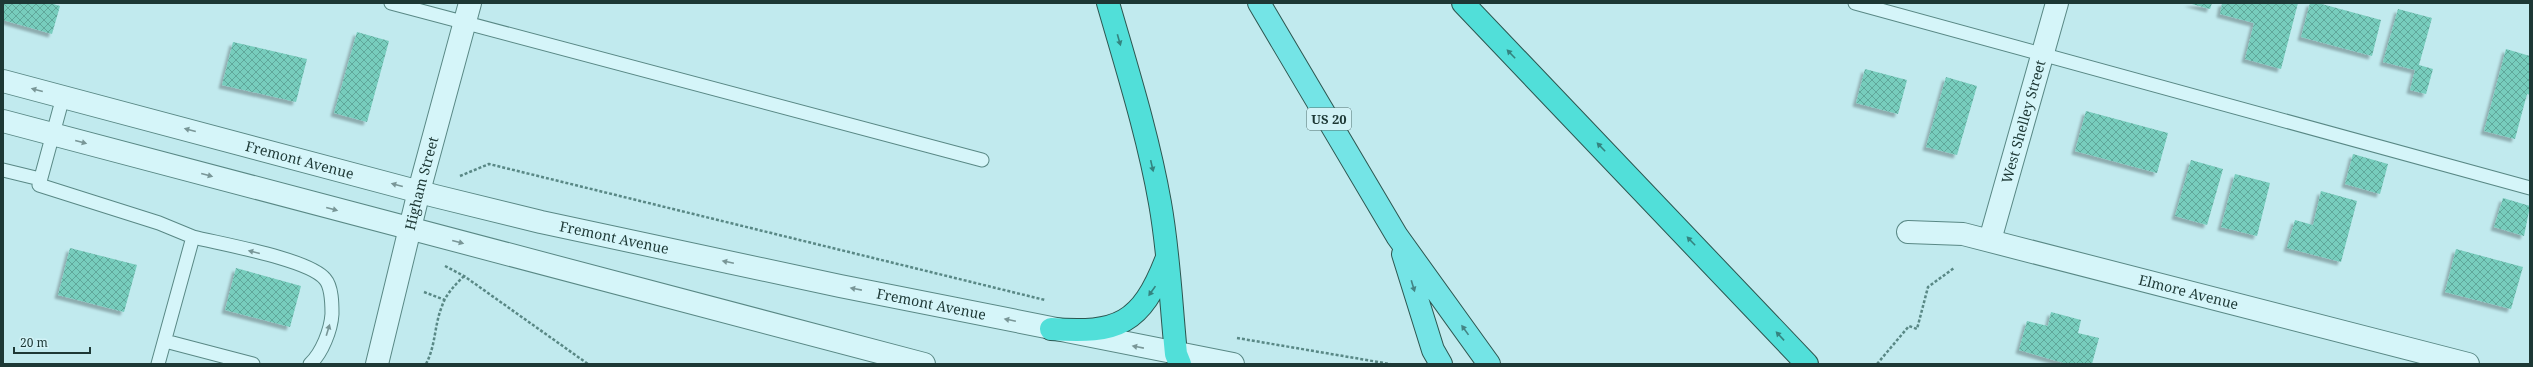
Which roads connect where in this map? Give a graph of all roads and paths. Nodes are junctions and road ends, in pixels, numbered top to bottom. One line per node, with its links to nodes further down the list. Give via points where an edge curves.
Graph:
1 (391, 3): 7 (lane)
2 (1108, 3): 24 (highway, one-way to 24, via 1135,94 1160,202)
3 (1259, 3): 21 (highway, US 20)
4 (1463, 3): 46 (highway, one-way to 4)
5 (1855, 3): 8 (lane)
6 (2056, 3): 8 (street, West Shelley Street)
7 (467, 13): 13 (lane); 18 (street, Higham Street)
8 (2042, 54): 17 (lane); 23 (street, West Shelley Street)
9 (3, 81): 10 (street, Fremont Avenue, one-way to 9)
10 (63, 97): 12 (lane); 18 (street, Fremont Avenue, one-way to 10)
11 (3, 121): 12 (street)
12 (53, 134): 16 (lane); 19 (street, one-way to 19)
13 (982, 160)
14 (3, 170): 16 (lane)
15 (460, 176): 30 (path, via 489,164)
16 (40, 179): 22 (lane, via 39,185 159,223)
17 (2530, 188)
18 (419, 191): 19 (street, Higham Street); 31 (street, Fremont Avenue, one-way to 18, via 541,222)
19 (409, 229): 40 (street, Higham Street); 43 (street, one-way to 43)
20 (1908, 232): 23 (street, Elmore Avenue, via 1963,234)
21 (1398, 236): 34 (highway, US 20, one-way to 34); 36 (highway, US 20, one-way to 21)
22 (193, 237): 33 (lane); 39 (lane, one-way to 22, via 324,342 332,319 332,301 327,280 319,272 300,264)
23 (1990, 240): 48 (street, Elmore Avenue)
24 (1168, 255): 31 (highway, one-way to 31, via 1156,286 1129,318 1110,327 1085,332); 35 (highway)
25 (445, 266): 27 (path)
26 (1954, 268): 47 (path, via 1928,287 1917,329 1909,326)
27 (464, 276): 29 (path); 42 (path)
28 (424, 292): 29 (path)
29 (445, 300): 41 (path, via 441,307 435,342)
30 (1053, 302)
31 (1051, 328): 35 (street, Fremont Avenue, one-way to 31)
32 (1234, 338): 45 (path)
33 (165, 341): 37 (lane); 38 (lane)
34 (1437, 357)
35 (1178, 359): 44 (street, Fremont Avenue)
36 (1489, 363)
37 (158, 364)
38 (253, 364)
39 (310, 364)
40 (377, 364)
41 (426, 364)
42 (588, 364)
43 (924, 364)
44 (1233, 364)
45 (1390, 364)
46 (1807, 364)
47 (1877, 364)
48 (2468, 364)

